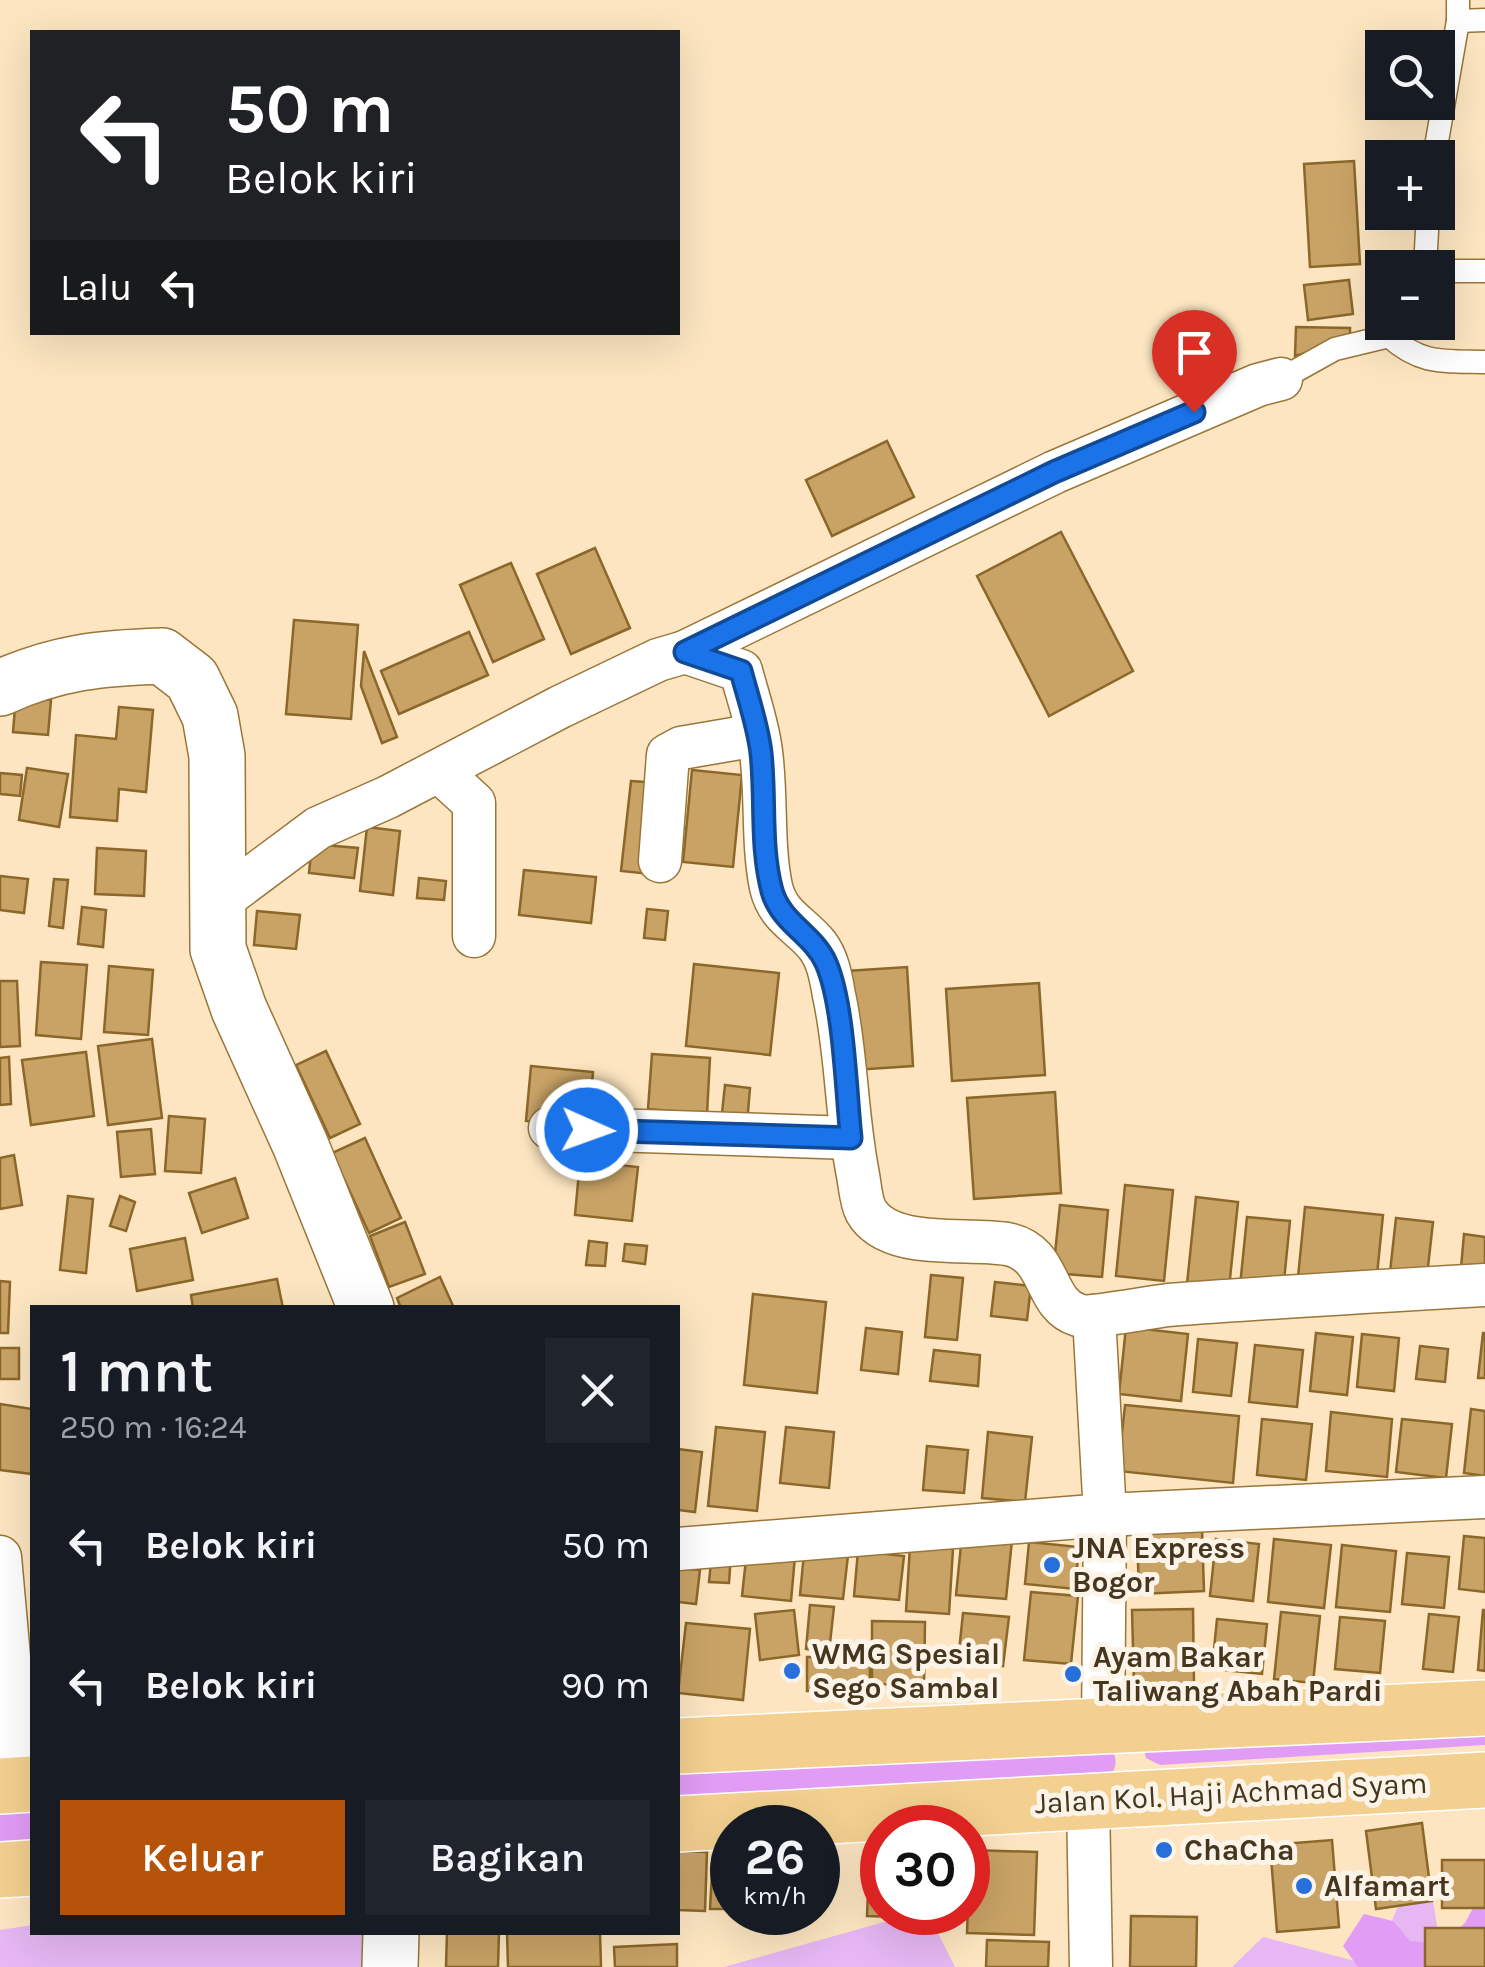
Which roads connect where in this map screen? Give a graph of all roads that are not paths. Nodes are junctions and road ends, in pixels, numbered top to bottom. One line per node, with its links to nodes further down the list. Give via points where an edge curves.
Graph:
1 (1458, 10): 2 (lane); 3 (lane)
2 (1485, 20)
3 (1437, 140)
4 (1455, 271): 5 (lane)
5 (1485, 271)
6 (1365, 339): 9 (lane)
7 (1400, 340): 8 (lane, via 1422,359)
8 (1485, 362)
9 (1280, 380): 10 (street, via 1054,472)
10 (685, 652): 12 (street, via 741,671); 13 (street)
11 (0, 688): 15 (street, via 34,672 118,657 162,656 192,680 210,716 218,756)
12 (757, 735): 14 (street, via 668,755); 18 (street, via 772,890 780,911 828,966)
13 (439, 771): 15 (street, via 318,828); 16 (street, via 474,803)
14 (660, 861)
15 (216, 904): 20 (street, via 218,949 239,1009)
16 (474, 936)
17 (550, 1128): 18 (street)
18 (851, 1138): 21 (street, via 865,1210 882,1230 918,1240 1015,1246 1044,1268 1052,1292 1066,1306)
19 (1485, 1284): 21 (street)
20 (365, 1305)
21 (1094, 1316): 23 (street)
22 (1485, 1498): 23 (street)
23 (1105, 1516): 24 (street); 27 (street)
24 (680, 1549)
25 (0, 1558): 30 (street)
26 (1485, 1708): 27 (main road)
27 (1104, 1728): 28 (main road)
28 (680, 1746)
29 (1485, 1780): 31 (main road, Jalan Kol. Haji Achmad Syam)
30 (16, 1785)
31 (1088, 1800): 32 (main road, Jalan Kol. Haji Achmad Syam); 37 (street)
32 (680, 1824)
33 (30, 1868): 34 (main road)
34 (0, 1870)
35 (391, 1935): 36 (street)
36 (390, 1967)
37 (1091, 1967)

